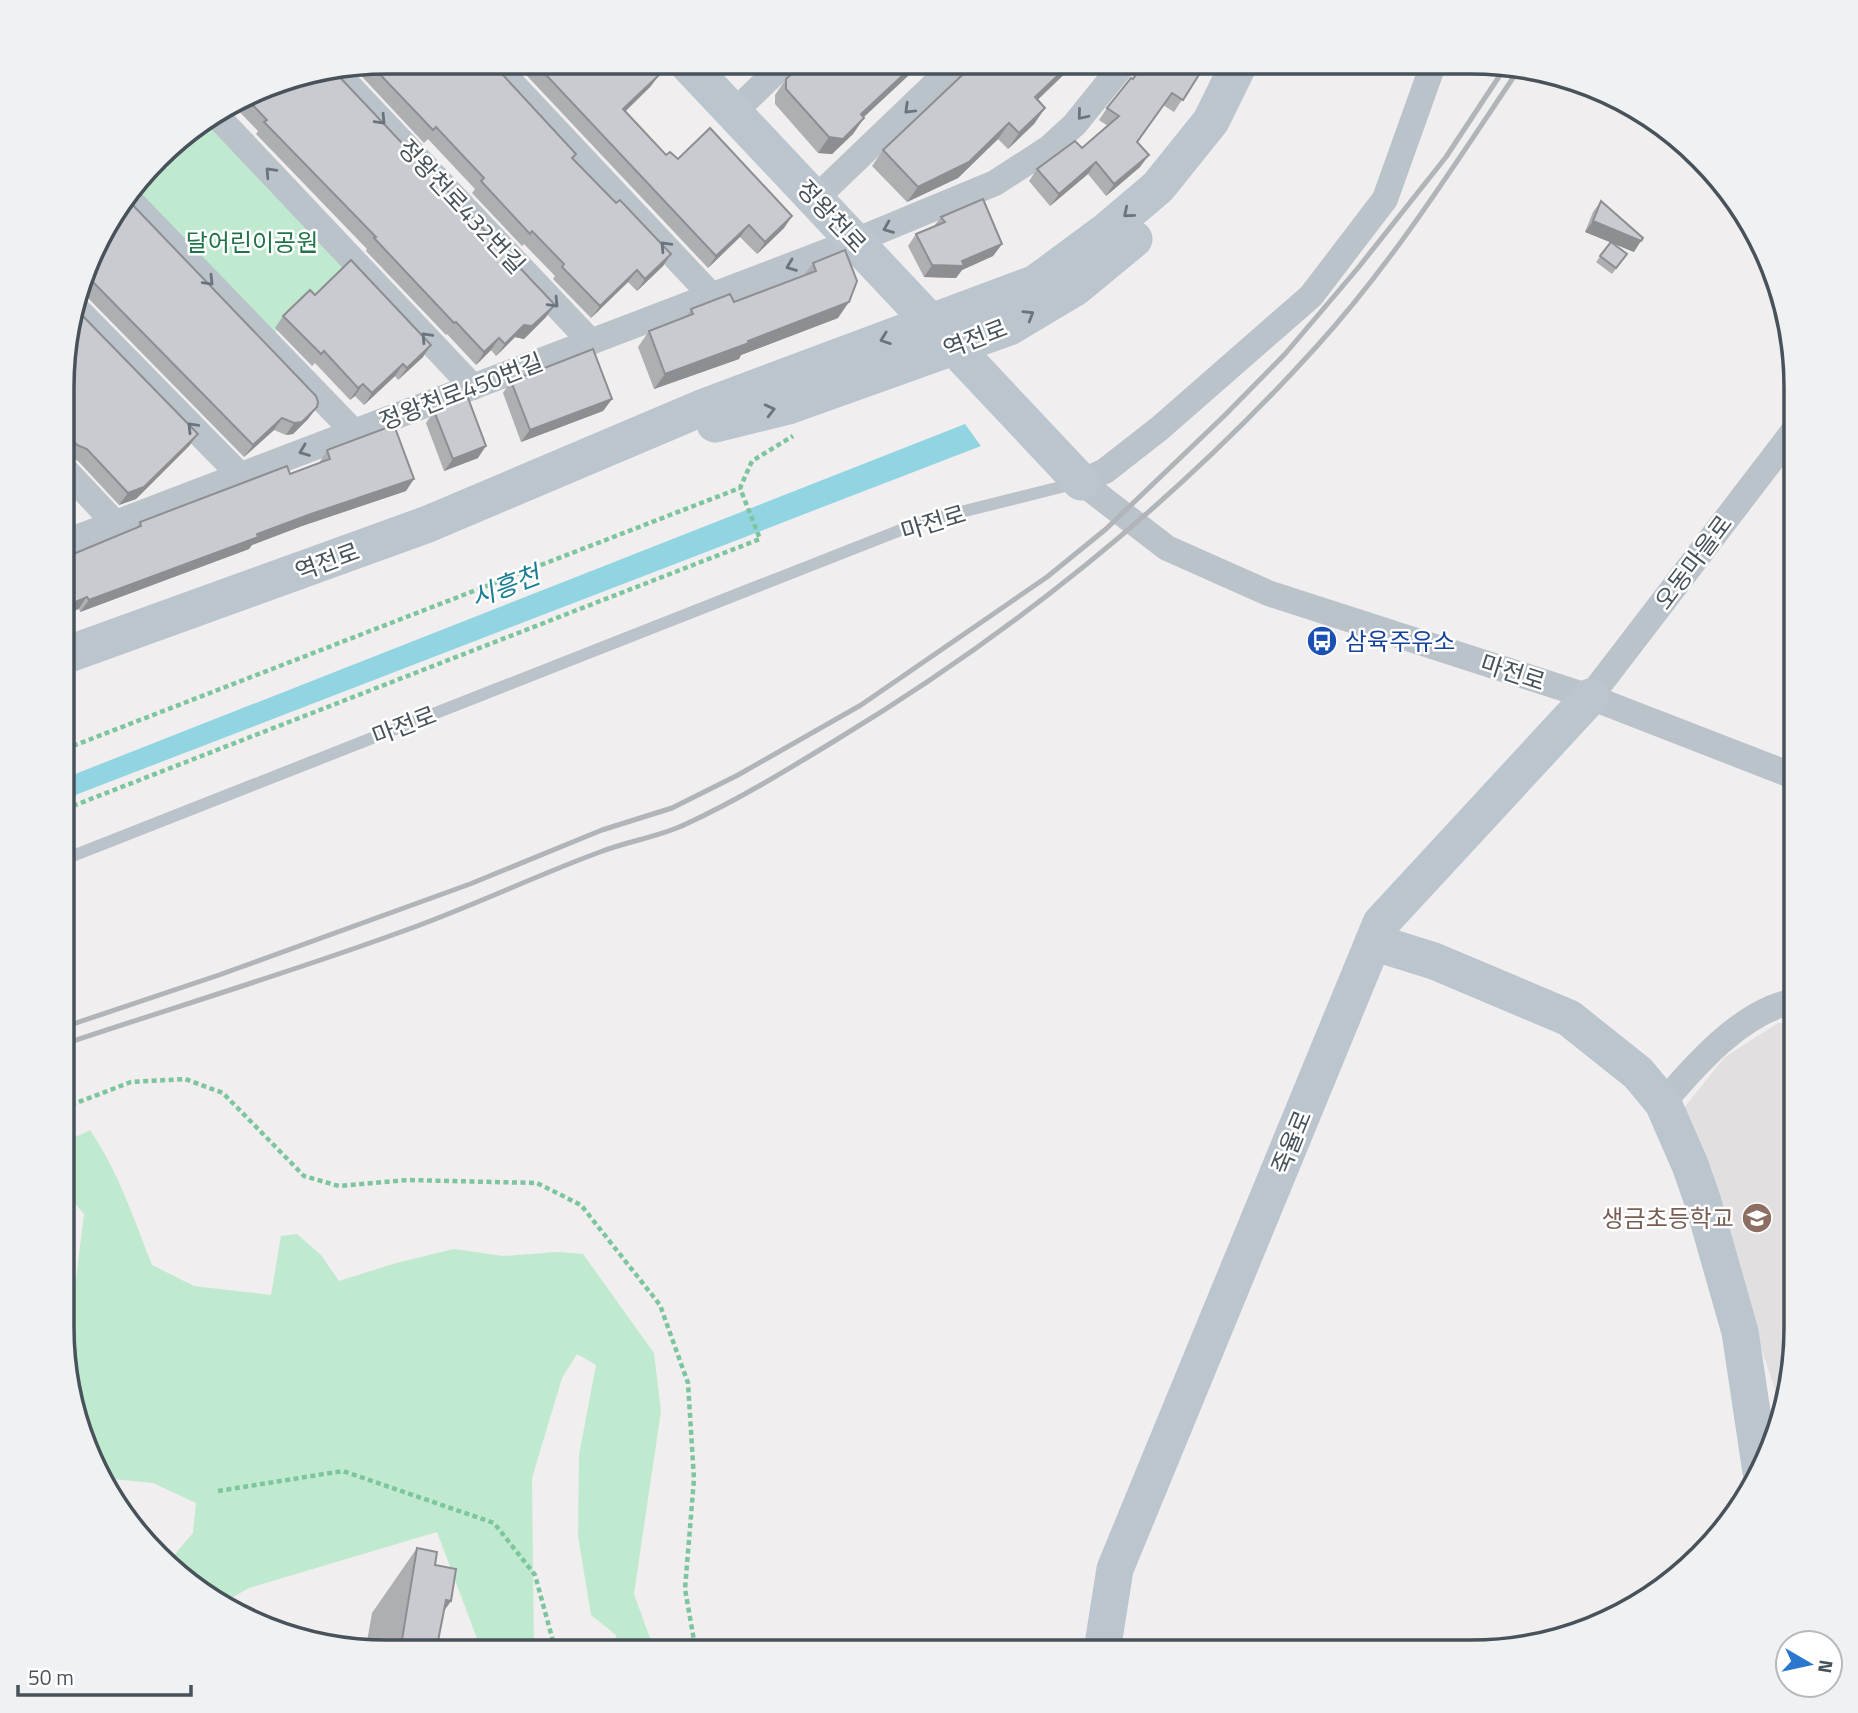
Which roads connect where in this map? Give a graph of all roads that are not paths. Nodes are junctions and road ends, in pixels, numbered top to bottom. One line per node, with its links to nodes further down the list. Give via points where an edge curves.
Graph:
1 (503, 74): 15 (street, one-way to 1)
2 (697, 74): 10 (street, 정왕천로)
3 (774, 74): 10 (street)
4 (945, 74): 12 (street, one-way to 12)
5 (1115, 74): 14 (street, 정왕천로450번길, one-way to 14, via 1075,124 1019,169 995,184)
6 (1234, 74): 18 (street, 역전로, one-way to 18, via 1211,121 1158,187)
7 (1252, 74): 18 (street, 역전로, one-way to 7, via 1009,327 1076,287 1160,218 1231,118)
8 (1430, 74): 24 (street, via 1385,199 1311,296 1160,428 1105,471)
9 (341, 77): 17 (street, 정왕천로432번길, one-way to 17)
10 (733, 113): 12 (street, 정왕천로)
11 (221, 121): 19 (street, one-way to 11)
12 (815, 199): 14 (street, 정왕천로)
13 (133, 203): 20 (street, one-way to 20)
14 (855, 241): 15 (street, 정왕천로450번길, one-way to 15); 18 (street, 정왕천로)
15 (712, 296): 17 (street, 정왕천로450번길)
16 (82, 314): 22 (street, one-way to 16)
17 (591, 342): 19 (street, 정왕천로450번길)
18 (955, 347): 24 (street, 정왕천로); 27 (street, 역전로, via 789,406 585,457 428,524)
19 (473, 387): 20 (street, 정왕천로450번길)
20 (354, 432): 22 (street, 정왕천로450번길, one-way to 22)
21 (1784, 444): 28 (street, 오동마을로)
22 (240, 475): 25 (street, 정왕천로450번길)
23 (74, 479): 25 (street)
24 (1081, 482): 28 (street, 마전로, via 1167,548 1268,593); 30 (lane, 마전로, via 921,522)
25 (115, 523): 26 (street, 정왕천로450번길)
26 (74, 538)
27 (74, 652)
28 (1590, 697): 29 (street, 마전로); 31 (street, 죽율로, via 1381,923)
29 (1784, 772)
30 (74, 855)
31 (1373, 942): 33 (street, via 1434,961 1569,1018 1638,1073); 35 (street, 죽율로, via 1115,1569)
32 (1784, 1004): 33 (street, via 1748,1021)
33 (1663, 1103): 34 (street, via 1703,1202 1740,1332)
34 (1758, 1452)
35 (1104, 1640)

